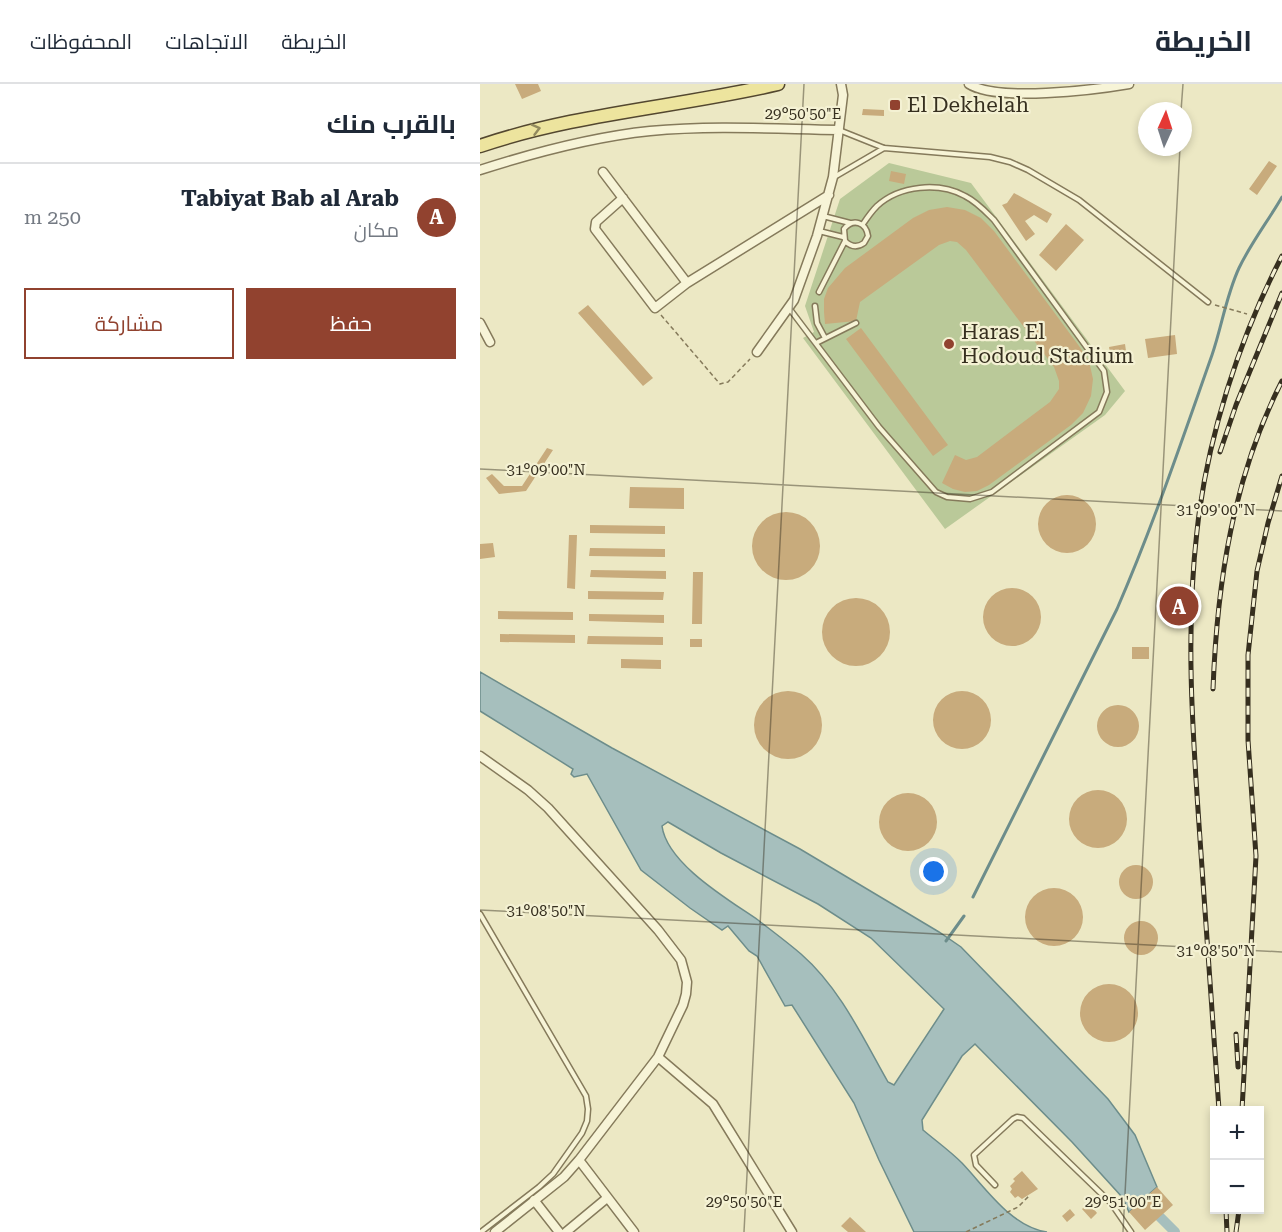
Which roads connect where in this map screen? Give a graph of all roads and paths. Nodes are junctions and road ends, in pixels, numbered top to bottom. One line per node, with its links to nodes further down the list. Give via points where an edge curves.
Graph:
1 (778, 84): 6 (main road, one-way to 1, via 585,118)
2 (842, 84): 5 (street)
3 (969, 84): 4 (street, via 1003,94)
4 (1129, 84)
5 (839, 130): 7 (lane); 8 (street, via 651,131 590,140); 10 (street)
6 (480, 146)
7 (884, 148): 10 (lane); 20 (lane, via 990,157 1028,170 1078,200)
8 (480, 170)
9 (603, 172): 12 (street)
10 (833, 177): 11 (street)
11 (830, 195): 13 (street); 18 (street)
12 (623, 198): 18 (street); 23 (street, via 596,222 595,229)
13 (823, 216): 14 (lane); 16 (street)
14 (850, 223): 15 (lane); 17 (lane, via 844,229)
15 (863, 224): 17 (lane, via 868,236 864,243 856,246); 30 (lane, via 877,206 910,189 948,189 981,207 1104,371 1104,403 1091,420 992,492 958,499 936,492 879,427)
16 (819, 231): 17 (lane); 24 (street)
17 (844, 239): 19 (lane)
18 (687, 283): 23 (street)
19 (819, 292)
20 (1208, 302)
21 (815, 306): 28 (lane, via 817,323)
22 (1219, 307): 25 (path)
23 (655, 308): 31 (path, via 720,384 728,382)
24 (789, 308): 30 (lane); 31 (street)
25 (1247, 314)
26 (480, 323): 29 (street)
27 (856, 323): 28 (lane)
28 (825, 338): 30 (lane)
29 (490, 342)
30 (816, 343)
31 (757, 352)
32 (480, 756): 34 (street, via 548,808 681,960 686,994)
33 (480, 914): 40 (lane, via 586,1096 588,1109 582,1132 553,1174)
34 (658, 1057): 35 (street); 45 (street, via 713,1104)
35 (579, 1161): 38 (street); 39 (street)
36 (995, 1185): 47 (lane, via 976,1165 974,1155 1013,1119 1023,1118 1111,1203)
37 (1029, 1196): 46 (path, via 1011,1211)
38 (607, 1197): 43 (street); 44 (street)
39 (534, 1200): 41 (street); 42 (street)
40 (481, 1232)
41 (495, 1232)
42 (559, 1232)
43 (566, 1232)
44 (634, 1232)
45 (792, 1232)
46 (966, 1232)
47 (1131, 1232)

